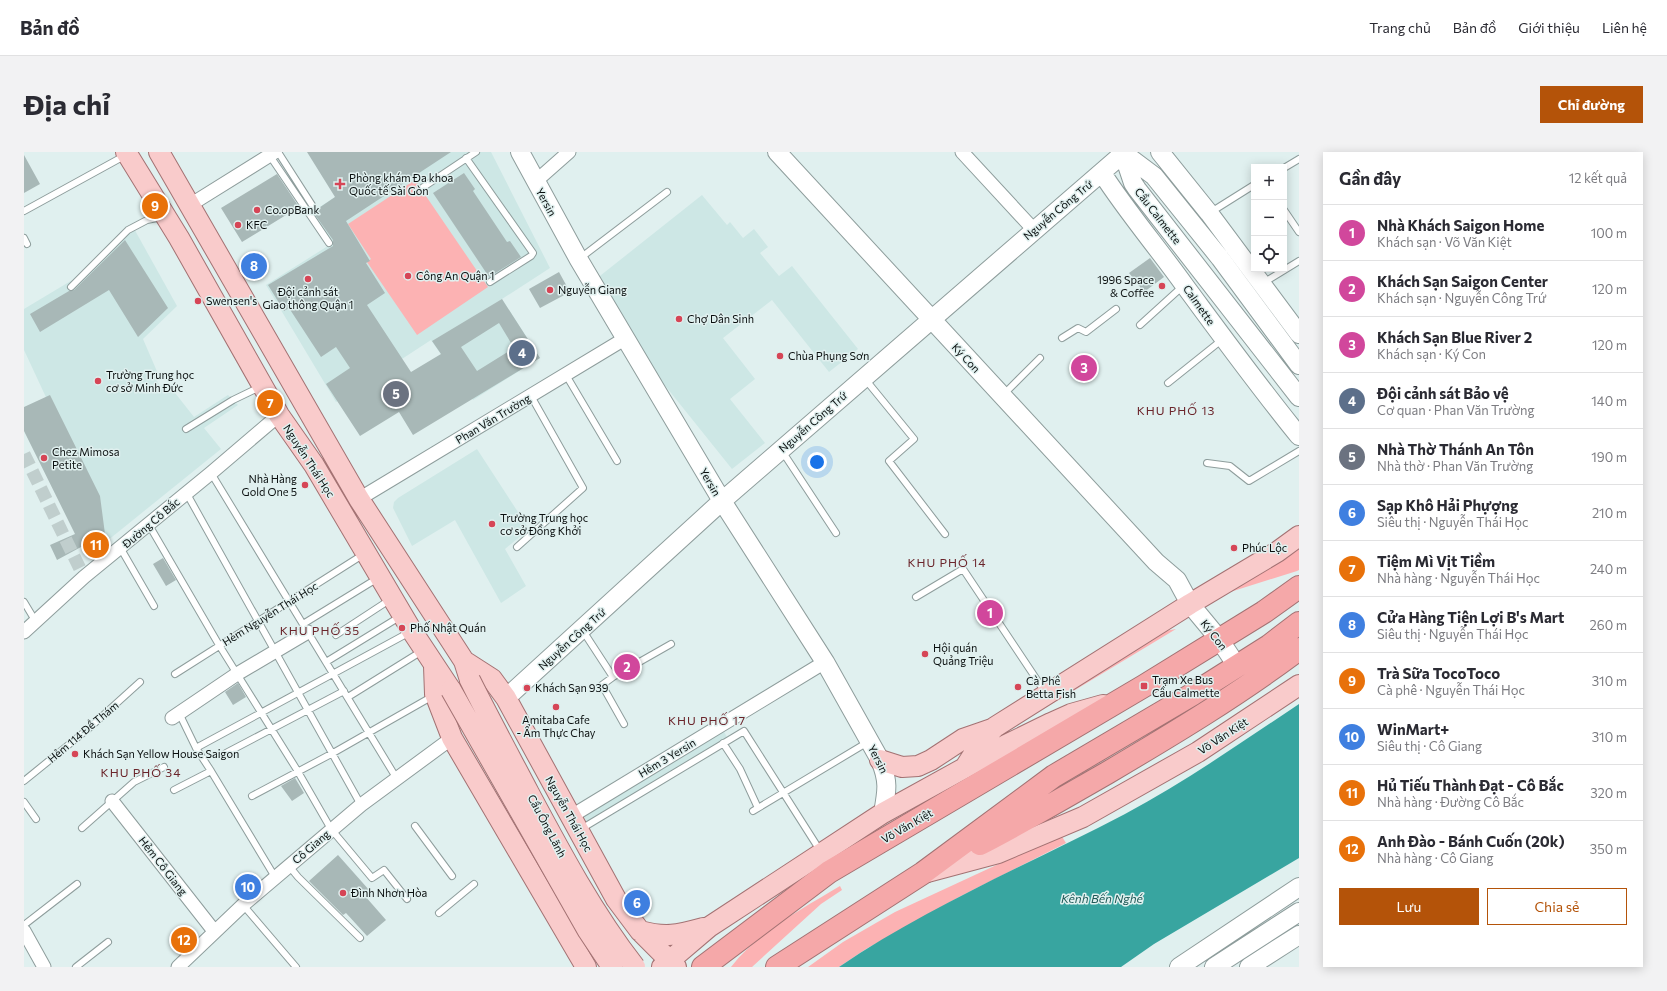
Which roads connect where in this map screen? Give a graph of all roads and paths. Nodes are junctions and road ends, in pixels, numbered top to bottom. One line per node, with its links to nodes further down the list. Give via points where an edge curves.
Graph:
1 (159, 152): 19 (main road, Nguyễn Thái Học)
2 (476, 152): 11 (lane)
3 (520, 152): 15 (street, Yersin)
4 (569, 152): 15 (street)
5 (777, 152): 35 (street, Ký Con)
6 (962, 152): 25 (street)
7 (1124, 152): 14 (street, Nguyễn Công Trứ); 42 (street, Cầu Calmette, via 1154,176 1220,258); 49 (street, Cầu Calmette, via 1137,189)
8 (1160, 152): 22 (street)
9 (126, 153): 21 (lane); 24 (main road, Nguyễn Thái Học)
10 (274, 153): 19 (street); 20 (lane); 27 (lane)
11 (466, 158): 17 (lane); 30 (lane, via 533,253)
12 (1299, 159): 13 (lane)
13 (1287, 166)
14 (1102, 173): 25 (street, Nguyễn Công Trứ); 32 (street, Calmette, via 1117,197)
15 (535, 182): 28 (street, Yersin)
16 (1251, 187): 22 (lane)
17 (422, 188)
18 (667, 192): 28 (lane)
19 (190, 205): 24 (main road); 60 (main road, Nguyễn Thái Học)
20 (312, 205)
21 (24, 211)
22 (1209, 213): 31 (street)
23 (1287, 214): 26 (lane)
24 (166, 217): 33 (lane, via 146,220 128,230); 46 (main road, Nguyễn Thái Học)
25 (1034, 230): 35 (street, Nguyễn Công Trứ)
26 (1299, 232)
27 (329, 243)
28 (579, 260): 38 (street, Yersin)
29 (1299, 261): 31 (lane)
30 (490, 282)
31 (1262, 284): 37 (street)
32 (1185, 285): 36 (lane); 40 (street, Calmette)
33 (71, 286)
34 (1116, 309): 39 (lane, via 1086,332 1078,328)
35 (932, 320): 44 (street, Nguyễn Công Trứ); 48 (street, Ký Con)
36 (1140, 325)
37 (1299, 334)
38 (626, 338): 43 (street, Phan Văn Trường); 61 (street, Yersin)
39 (1062, 338)
40 (1223, 339): 45 (lane); 51 (street, Calmette)
41 (1040, 358): 48 (lane)
42 (1299, 365)
43 (566, 375): 47 (street, Phan Văn Trường); 56 (lane)
44 (863, 378): 54 (street, Nguyễn Công Trứ); 64 (lane, via 914,439 889,461)
45 (1168, 383)
46 (263, 386): 50 (main road, Nguyễn Thái Học); 52 (lane)
47 (532, 396): 60 (street, Phan Văn Trường); 66 (lane, via 583,488)
48 (1001, 396): 74 (street, Ký Con, via 1156,562 1166,586)
49 (1299, 397)
50 (279, 415): 58 (street, Đường Cô Bắc); 68 (main road, Nguyễn Thái Học, via 314,465)
51 (1293, 416): 53 (street, Calmette)
52 (186, 429)
53 (1299, 436)
54 (782, 449): 61 (street, Nguyễn Công Trứ); 63 (lane)
55 (1299, 451): 57 (lane, via 1249,481 1230,466)
56 (617, 461)
57 (1207, 463)
58 (212, 474): 59 (street, Đường Cô Bắc); 72 (lane)
59 (187, 494): 62 (street, Đường Cô Bắc); 78 (lane)
60 (359, 499): 94 (main road, Nguyễn Thái Học)
61 (722, 501): 81 (street, Nguyễn Công Trứ); 92 (street, Yersin)
62 (149, 525): 67 (street, Đường Cô Bắc); 87 (lane)
63 (836, 533)
64 (945, 534)
65 (1299, 536): 74 (main road, Võ Văn Kiệt)
66 (517, 547)
67 (120, 549): 75 (lane); 77 (street, Đường Cô Bắc, via 84,577)
68 (365, 553): 69 (main road, Nguyễn Thái Học); 72 (lane, Hẻm Nguyễn Thái Học)
69 (379, 577): 76 (main road, Nguyễn Thái Học); 80 (lane)
70 (1299, 587): 85 (highway, Võ Văn Kiệt)
71 (916, 596): 104 (lane, via 963,570)
72 (289, 601): 78 (lane, Hẻm Nguyễn Thái Học); 80 (lane)
73 (24, 602): 77 (lane)
74 (1190, 604): 85 (street, Ký Con); 104 (main road, Võ Văn Kiệt)
75 (154, 606)
76 (402, 615): 83 (lane); 90 (main road, Nguyễn Thái Học); 91 (lane); 97 (lane)
77 (36, 622): 82 (street, Đường Cô Bắc)
78 (257, 622): 87 (lane, Hẻm Nguyễn Thái Học); 89 (lane)
79 (1299, 623): 93 (highway, Võ Văn Kiệt)
80 (306, 628): 89 (street); 91 (lane)
81 (582, 630): 98 (lane); 106 (street, Nguyễn Công Trứ)
82 (24, 632)
83 (336, 635)
84 (1299, 636): 93 (highway, Võ Văn Kiệt, via 1271,656)
85 (1219, 640): 93 (street, Ký Con); 107 (highway, Võ Văn Kiệt)
86 (671, 644): 98 (lane)
87 (220, 645): 95 (lane, Hẻm Nguyễn Thái Học); 96 (lane)
88 (1299, 649): 142 (highway, via 1263,676 1172,735 1021,823)
89 (275, 652): 96 (street); 103 (lane)
90 (429, 658): 102 (main road, Nguyễn Thái Học); 105 (lane)
91 (326, 662): 97 (lane)
92 (826, 662): 116 (street, Yersin); 136 (street, Hẻm 3 Yersin)
93 (1237, 666): 142 (highway, Võ Văn Kiệt, via 1170,709 1054,776)
94 (467, 670): 106 (main road, Nguyễn Thái Học, via 492,679); 172 (main road, Cầu Ông Lãnh, bridge, via 556,844 585,895)
95 (174, 674)
96 (238, 674): 109 (lane); 110 (street)
97 (334, 675): 101 (lane); 103 (lane)
98 (613, 677): 111 (lane, via 602,685)
99 (140, 682): 127 (lane, Hẻm 114 Ðề Thám)
100 (1299, 685): 142 (main road, Võ Văn Kiệt, via 1198,752 1083,817 998,853)
101 (344, 691): 105 (lane); 108 (lane)
102 (443, 692): 114 (lane); 115 (main road, Nguyễn Thái Học); 171 (main road, Cầu Ông Lãnh, bridge)
103 (298, 694): 108 (lane); 109 (lane)
104 (1047, 695): 112 (main road, Võ Văn Kiệt)
105 (348, 697): 114 (lane)
106 (506, 698): 136 (main road, Nguyễn Thái Học)
107 (1121, 700): 123 (main road, Võ Văn Kiệt, via 1071,714); 165 (highway, Võ Văn Kiệt, via 830,872)
108 (308, 710): 113 (lane); 120 (lane)
109 (261, 712): 113 (lane); 118 (lane)
110 (175, 716): 118 (lane)
111 (624, 724)
112 (995, 727): 121 (main road, via 963,739 918,766 902,767); 123 (main road, Võ Văn Kiệt)
113 (271, 729): 119 (lane); 124 (lane)
114 (367, 732): 120 (lane); 126 (lane)
115 (452, 738): 126 (street, Cô Giang); 157 (main road, Nguyễn Thái Học)
116 (869, 741): 121 (street, Yersin); 129 (lane)
117 (723, 743): 129 (lane, via 744,731); 129 (lane, via 740,769 755,810); 136 (lane)
118 (196, 748): 125 (lane)
119 (226, 753)
120 (333, 753): 124 (lane); 133 (lane)
121 (880, 760): 134 (street, Yersin, via 888,785)
122 (164, 767): 131 (lane, via 134,782)
123 (964, 768): 134 (main road, Võ Văn Kiệt)
124 (297, 770): 130 (lane); 139 (lane)
125 (211, 771): 128 (lane); 144 (lane)
126 (397, 779): 133 (street, Cô Giang)
127 (24, 781)
128 (174, 790)
129 (783, 793): 140 (lane)
130 (252, 796)
131 (112, 801): 138 (lane); 156 (street, Hẻm Cô Giang)
132 (24, 802): 135 (lane)
133 (361, 805): 139 (street, Cô Giang)
134 (883, 812): 140 (main road, Võ Văn Kiệt)
135 (36, 819)
136 (574, 824): 149 (main road, Nguyễn Thái Học)
137 (415, 826): 143 (lane)
138 (82, 828)
139 (331, 829): 141 (street, Cô Giang); 148 (lane, via 372,878 384,870)
140 (821, 852): 154 (main road, Võ Văn Kiệt)
141 (289, 866): 144 (street, Cô Giang); 160 (lane)
142 (923, 873): 173 (highway, Võ Văn Kiệt)
143 (452, 876)
144 (275, 877): 150 (street, Cô Giang)
145 (77, 884): 153 (lane)
146 (474, 884): 151 (lane)
147 (1299, 887): 163 (street)
148 (407, 899)
149 (616, 899): 157 (main road); 158 (main road, Nguyễn Thái Học)
150 (243, 905): 156 (street, Cô Giang); 169 (lane)
151 (439, 912)
152 (1299, 912): 174 (street)
153 (24, 925)
154 (709, 927): 158 (main road, via 658,936); 164 (main road, Võ Văn Kiệt)
155 (24, 930): 162 (street)
156 (214, 931): 168 (street, Cô Giang)
157 (564, 931): 170 (main road, Nguyễn Thái Học)
158 (640, 931): 164 (main road, Nguyễn Thái Học)
159 (1299, 935): 175 (street, via 1267,959)
160 (360, 938)
161 (108, 942): 167 (lane)
162 (28, 946): 166 (street)
163 (1186, 963)
164 (669, 965)
165 (705, 966)
166 (44, 967)
167 (76, 967)
168 (178, 967)
169 (296, 967)
170 (586, 967)
171 (612, 967)
172 (635, 967)
173 (777, 967)
174 (1214, 967)
175 (1249, 967)

